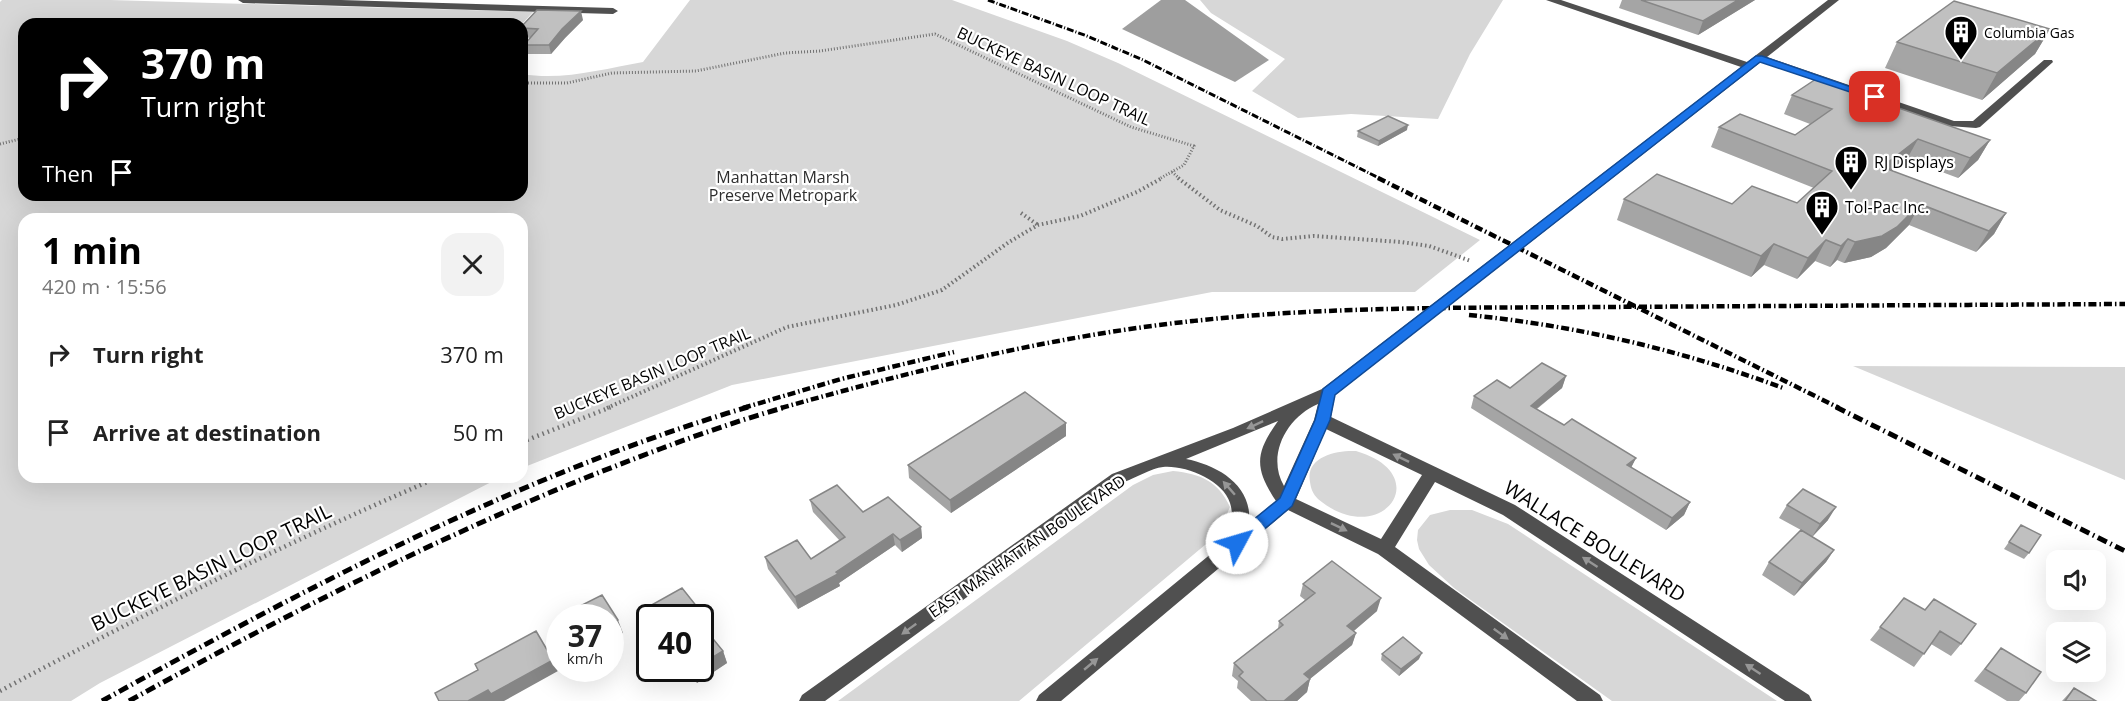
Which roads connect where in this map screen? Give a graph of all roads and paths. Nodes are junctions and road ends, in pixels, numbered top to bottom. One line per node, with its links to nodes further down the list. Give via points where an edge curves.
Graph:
1 (243, 0): 4 (street)
2 (1551, 0): 6 (street)
3 (1834, 0): 6 (street, EAST MANHATTAN BOULEVARD)
4 (438, 3): 5 (street)
5 (613, 11)
6 (1754, 62): 7 (street, via 1953,124 1976,125); 14 (street, EAST MANHATTAN BOULEVARD)
7 (2048, 62)
8 (528, 83): 11 (path, BUCKEYE BASIN LOOP TRAIL, via 567,83 612,73 696,71 785,53 935,34 1131,127 1194,146 1184,165)
9 (18, 140): 10 (path)
10 (0, 144)
11 (1172, 172): 13 (path, BUCKEYE BASIN LOOP TRAIL, via 1080,216); 14 (path, via 1220,210 1272,237 1314,236 1429,246)
12 (1021, 213): 13 (path)
13 (1038, 225): 18 (path, BUCKEYE BASIN LOOP TRAIL, via 942,290 896,306 787,327 640,395)
14 (1489, 268): 15 (street, EAST MANHATTAN BOULEVARD)
15 (1328, 393): 16 (street, EAST MANHATTAN BOULEVARD); 17 (street)
16 (1303, 403): 19 (street, EAST MANHATTAN BOULEVARD, one-way to 19); 22 (street, via 1269,448 1267,467)
17 (1322, 420): 20 (street, WALLACE BOULEVARD, one-way to 17); 22 (street)
18 (528, 440)
19 (1157, 462): 23 (street, one-way to 19, via 1241,514 1235,494 1221,479 1180,462); 26 (street, EAST MANHATTAN BOULEVARD, one-way to 26, via 1118,478)
20 (1432, 473): 24 (street); 29 (street, WALLACE BOULEVARD, one-way to 20, via 1509,510)
21 (425, 483): 25 (path, BUCKEYE BASIN LOOP TRAIL, via 147,612)
22 (1286, 502): 23 (street); 24 (street, one-way to 24)
23 (1237, 543): 27 (street, one-way to 23)
24 (1384, 549): 28 (street, one-way to 28)
25 (0, 691)
26 (809, 701)
27 (1046, 701)
28 (1593, 701)
29 (1802, 701)

